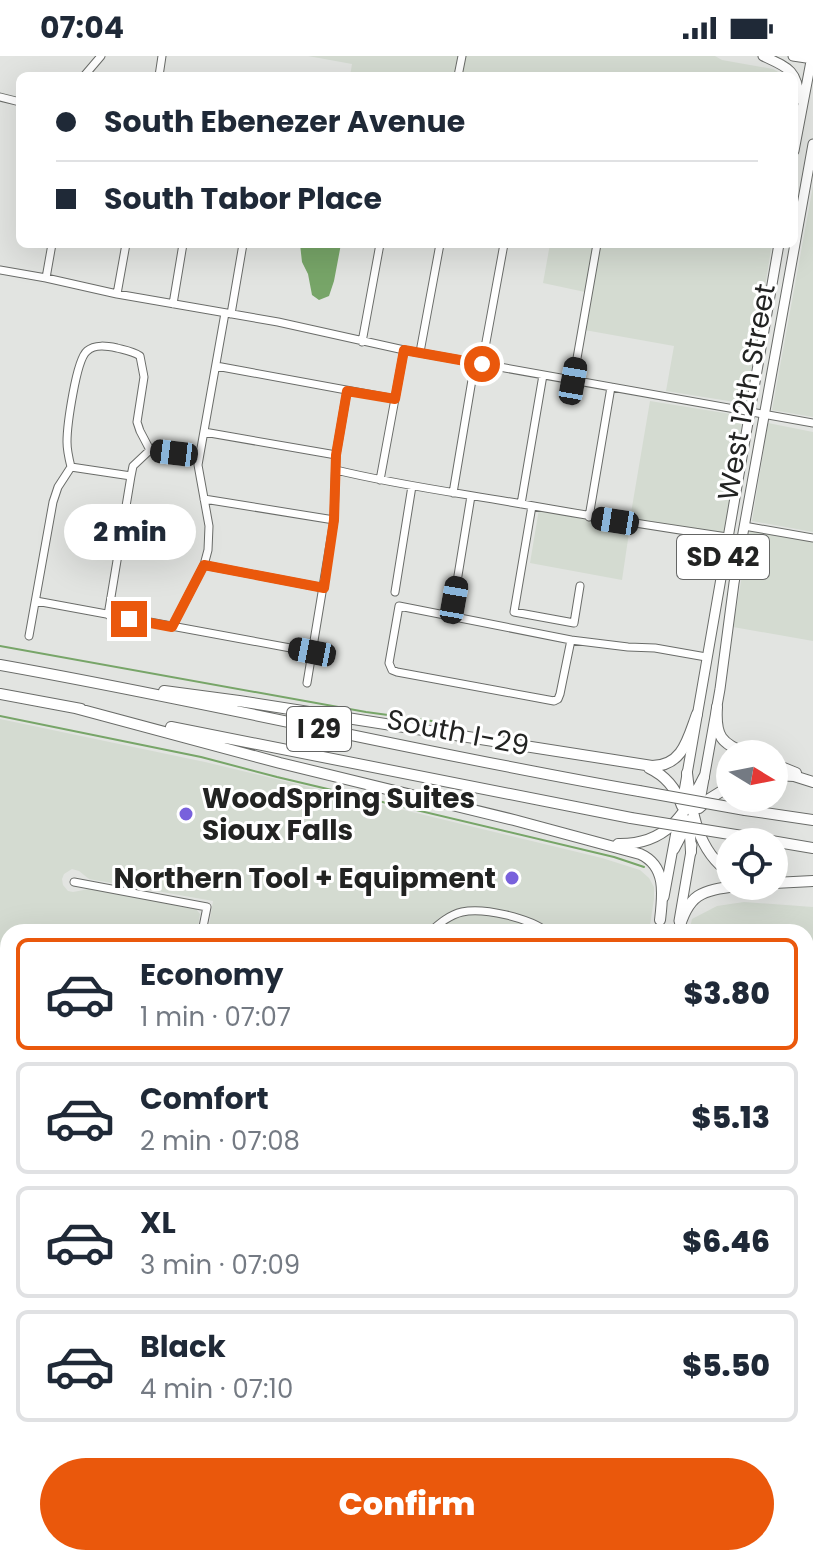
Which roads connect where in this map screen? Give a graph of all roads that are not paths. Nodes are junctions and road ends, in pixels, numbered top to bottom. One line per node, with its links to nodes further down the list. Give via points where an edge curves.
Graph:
1 (101, 56): 5 (street)
2 (763, 56): 6 (main road)
3 (793, 56): 4 (main road)
4 (812, 58): 8 (main road)
5 (87, 72)
6 (792, 72)
7 (798, 88): 8 (main road)
8 (800, 118): 9 (main road)
9 (798, 129)
10 (813, 145): 11 (main road, West 12th Street / SD 42)
11 (798, 228)
12 (51, 248): 23 (street)
13 (125, 248): 24 (street)
14 (182, 248): 25 (street)
15 (242, 248): 26 (street)
16 (379, 248): 27 (street)
17 (439, 248): 29 (street)
18 (503, 248): 30 (street)
19 (596, 248): 33 (street)
20 (778, 248): 37 (main road, West 12th Street / SD 42)
21 (794, 248): 38 (main road, West 12th Street / SD 42)
22 (0, 270): 23 (street)
23 (46, 278): 24 (street)
24 (117, 294): 25 (street)
25 (173, 304): 26 (street)
26 (228, 314): 27 (street); 31 (street)
27 (362, 342): 28 (street)
28 (404, 350): 29 (street); 36 (street)
29 (420, 352): 30 (street)
30 (478, 363): 32 (street); 49 (street)
31 (216, 366): 35 (street); 40 (street)
32 (543, 375): 33 (street); 52 (street)
33 (573, 381): 34 (street)
34 (611, 387): 37 (street); 54 (street)
35 (347, 391): 36 (street); 42 (street)
36 (395, 399): 47 (street)
37 (749, 412): 38 (street); 57 (main road, West 12th Street / SD 42)
38 (764, 415): 39 (street); 56 (main road, West 12th Street / SD 42)
39 (813, 423)
40 (204, 432): 42 (street); 43 (street)
41 (150, 450): 43 (street); 44 (street, via 137,422 144,377 140,356 99,346 86,352 80,364 69,418); 46 (street, via 136,462)
42 (336, 455): 45 (street)
43 (199, 456): 51 (street)
44 (71, 467): 46 (street); 64 (street, via 53,502)
45 (336, 470): 47 (street); 55 (street)
46 (131, 476): 65 (street)
47 (380, 480): 48 (street)
48 (412, 486): 49 (street); 62 (street)
49 (453, 493): 50 (street)
50 (471, 496): 52 (street); 63 (street)
51 (204, 499): 55 (street); 59 (street, via 209,541)
52 (521, 504): 53 (street)
53 (532, 506): 54 (street); 60 (street, via 514,612 574,623)
54 (589, 517): 57 (street)
55 (334, 520): 61 (street)
56 (744, 526): 58 (street); 75 (main road, West 12th Street / SD 42)
57 (727, 537): 70 (main road, West 12th Street / SD 42)
58 (813, 538)
59 (204, 565): 61 (street); 66 (street)
60 (580, 586)
61 (324, 588): 69 (street)
62 (395, 592)
63 (454, 600)
64 (36, 601): 65 (street); 67 (street)
65 (108, 615): 66 (street)
66 (172, 627): 69 (street)
67 (29, 636)
68 (571, 640): 68 (street, via 554,701 390,667 399,606); 70 (street)
69 (312, 652): 73 (street)
70 (706, 657): 77 (main road, West 12th Street / SD 42)
71 (0, 665): 72 (highway, South I-29 / I 29)
72 (91, 681): 79 (highway); 87 (highway, South I-29 / I 29, bridge, via 569,779)
73 (307, 683)
74 (0, 694): 76 (highway, South I-29 / I 29)
75 (717, 707): 78 (highway, via 716,727); 82 (main road, West 12th Street / SD 42)
76 (75, 708): 88 (highway); 89 (highway, South I-29 / I 29, bridge, via 631,818)
77 (697, 714): 79 (highway, via 676,758 659,766); 81 (main road, West 12th Street / SD 42)
78 (724, 740)
79 (636, 764): 86 (highway, via 665,777)
80 (788, 769): 84 (highway)
81 (687, 773): 86 (highway)
82 (704, 777): 86 (highway)
83 (788, 777): 84 (highway)
84 (809, 780)
85 (716, 795): 86 (highway)
86 (689, 813): 88 (highway, via 646,841); 90 (highway); 91 (highway); 92 (highway)
87 (813, 820)
88 (600, 842): 97 (highway, via 640,854 656,866 662,890)
89 (813, 848)
90 (674, 849): 97 (main road)
91 (691, 852): 102 (main road)
92 (716, 861)
93 (813, 881): 95 (highway)
94 (74, 882): 98 (street, via 207,907)
95 (788, 882)
96 (716, 888): 103 (highway, via 696,896)
97 (660, 920): 101 (main road)
98 (204, 924)
99 (440, 924): 100 (street, via 477,911)
100 (535, 924)
101 (659, 924)
102 (679, 924)
103 (681, 924)

